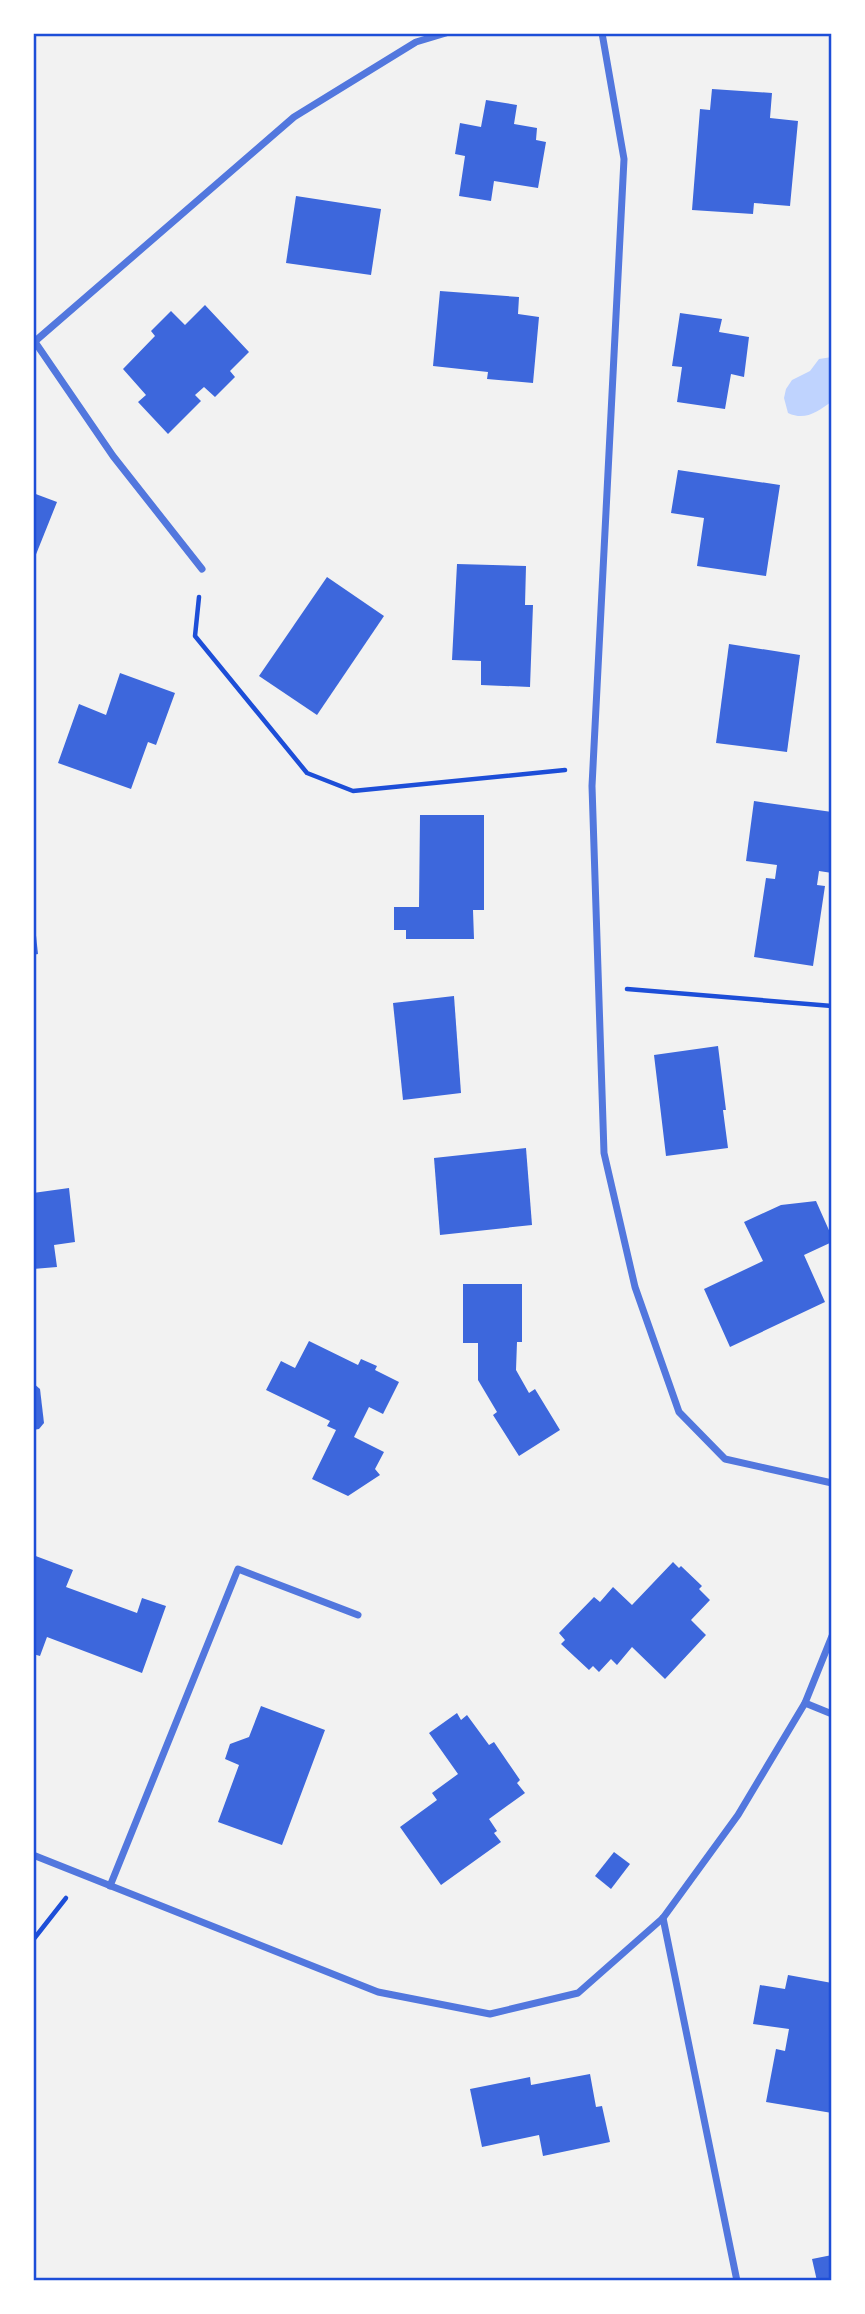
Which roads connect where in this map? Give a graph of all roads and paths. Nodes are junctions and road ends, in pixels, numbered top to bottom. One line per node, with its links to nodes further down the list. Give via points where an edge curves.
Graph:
1 (446, 33): 3 (street, via 416,42 294,117)
2 (602, 33): 5 (street, via 624,159)
3 (34, 343): 4 (street, via 113,456)
4 (202, 569): 5 (path, via 195,636 307,773 353,791)
5 (593, 768): 6 (street)
6 (598, 987): 7 (path); 8 (street, via 604,1153 635,1287 679,1412 725,1459)
7 (832, 1006)
8 (832, 1483)
9 (358, 1615): 15 (street, via 239,1569)
10 (832, 1636): 11 (street)
11 (805, 1703): 12 (street); 16 (street, via 738,1815)
12 (832, 1714)
13 (33, 1855): 14 (street)
14 (84, 1875): 15 (street); 17 (path)
15 (110, 1886): 16 (street, via 378,1993 490,2014 578,1993)
16 (663, 1917): 18 (street)
17 (33, 1940)
18 (737, 2281)

